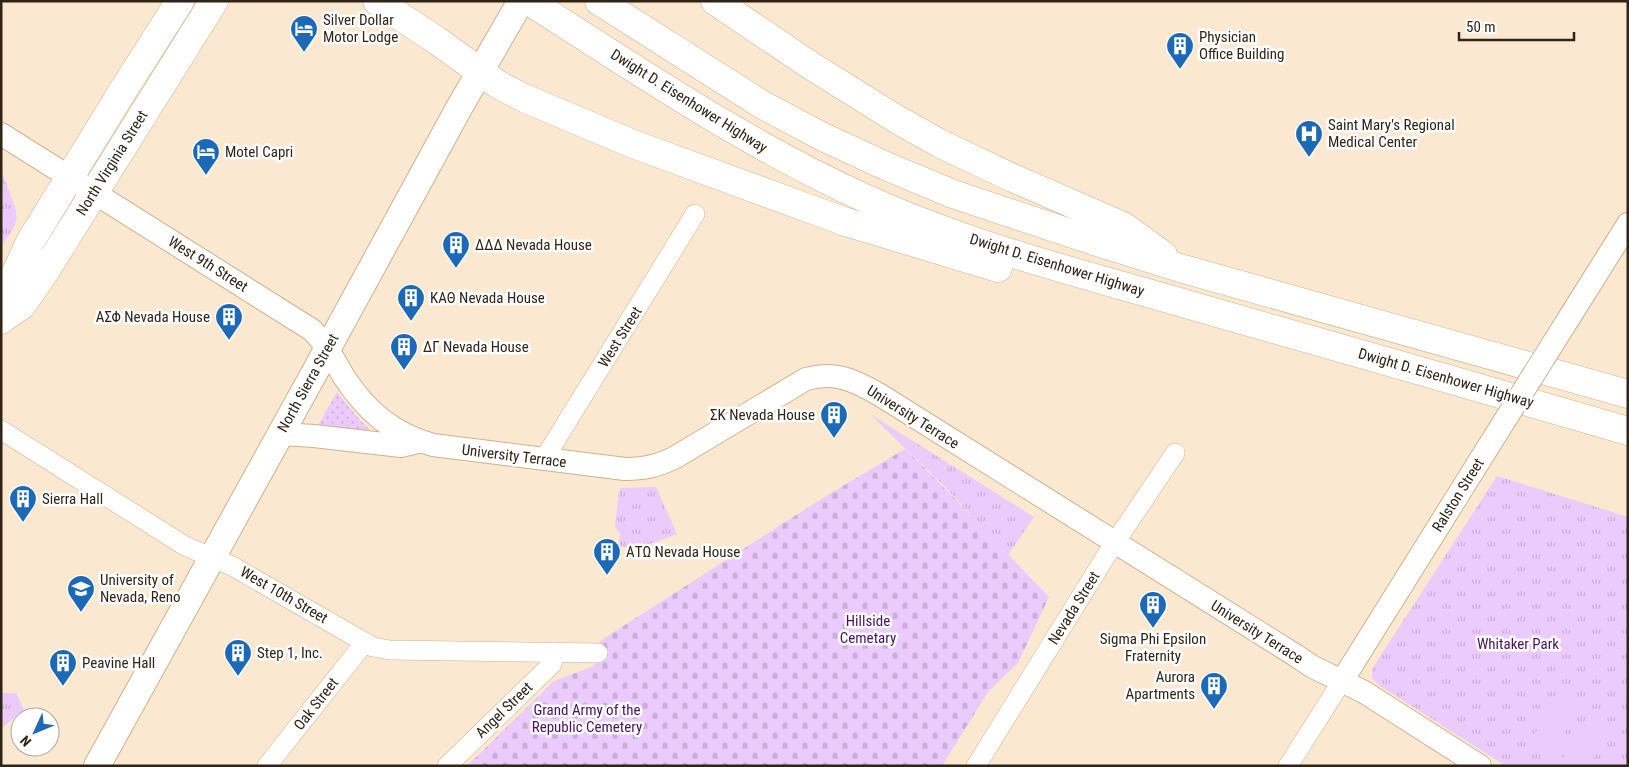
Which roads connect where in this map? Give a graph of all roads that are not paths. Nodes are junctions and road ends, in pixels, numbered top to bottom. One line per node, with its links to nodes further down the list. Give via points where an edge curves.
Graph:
1 (180, 1): 10 (main road, North Virginia Street)
2 (214, 1): 10 (main road, North Virginia Street)
3 (377, 1): 8 (main road, via 436,40)
4 (521, 1): 8 (main road, North Sierra Street)
5 (529, 1): 16 (main road, Dwight D. Eisenhower Highway, via 724,125 871,201 975,242)
6 (599, 1): 13 (main road, via 761,104 888,167 999,210)
7 (715, 1): 13 (main road, via 898,120 1013,178 1123,226)
8 (486, 60): 15 (main road, North Sierra Street); 16 (main road, via 499,85 552,111 846,222 1231,334)
9 (1, 134): 10 (street, West 9th Street)
10 (82, 185): 14 (main road, North Virginia Street, via 44,273 22,305); 15 (street, West 9th Street, via 306,326)
11 (695, 214): 23 (street, West Street)
12 (1628, 224): 29 (street, Ralston Street, bridge)
13 (1180, 268): 17 (main road)
14 (2, 319)
15 (328, 347): 20 (main road, North Sierra Street); 21 (street, University Terrace, via 350,386 376,416 398,432)
16 (1428, 373): 19 (main road, Dwight D. Eisenhower Highway)
17 (1628, 394)
18 (1, 430): 25 (street, West 10th Street, via 185,546)
19 (1628, 431)
20 (281, 434): 21 (street, via 400,446); 25 (main road, North Sierra Street)
21 (419, 441): 23 (street, University Terrace)
22 (1175, 453): 24 (street, Nevada Street)
23 (544, 460): 24 (street, University Terrace, via 625,469 657,466 806,379 818,376 846,378 864,386)
24 (1116, 544): 29 (street, University Terrace, via 1313,667); 33 (street, Nevada Street)
25 (213, 557): 26 (street, West 10th Street); 30 (main road, North Sierra Street)
26 (365, 642): 27 (street, West 10th Street, via 382,650); 31 (street, Oak Street)
27 (555, 652): 28 (street, West 10th Street); 32 (street, Angel Street, via 552,664)
28 (598, 653)
29 (1342, 681): 34 (street, Ralston Street); 35 (street, University Terrace)
30 (97, 766)
31 (267, 766)
32 (448, 766)
33 (976, 766)
34 (1288, 766)
35 (1480, 766)

